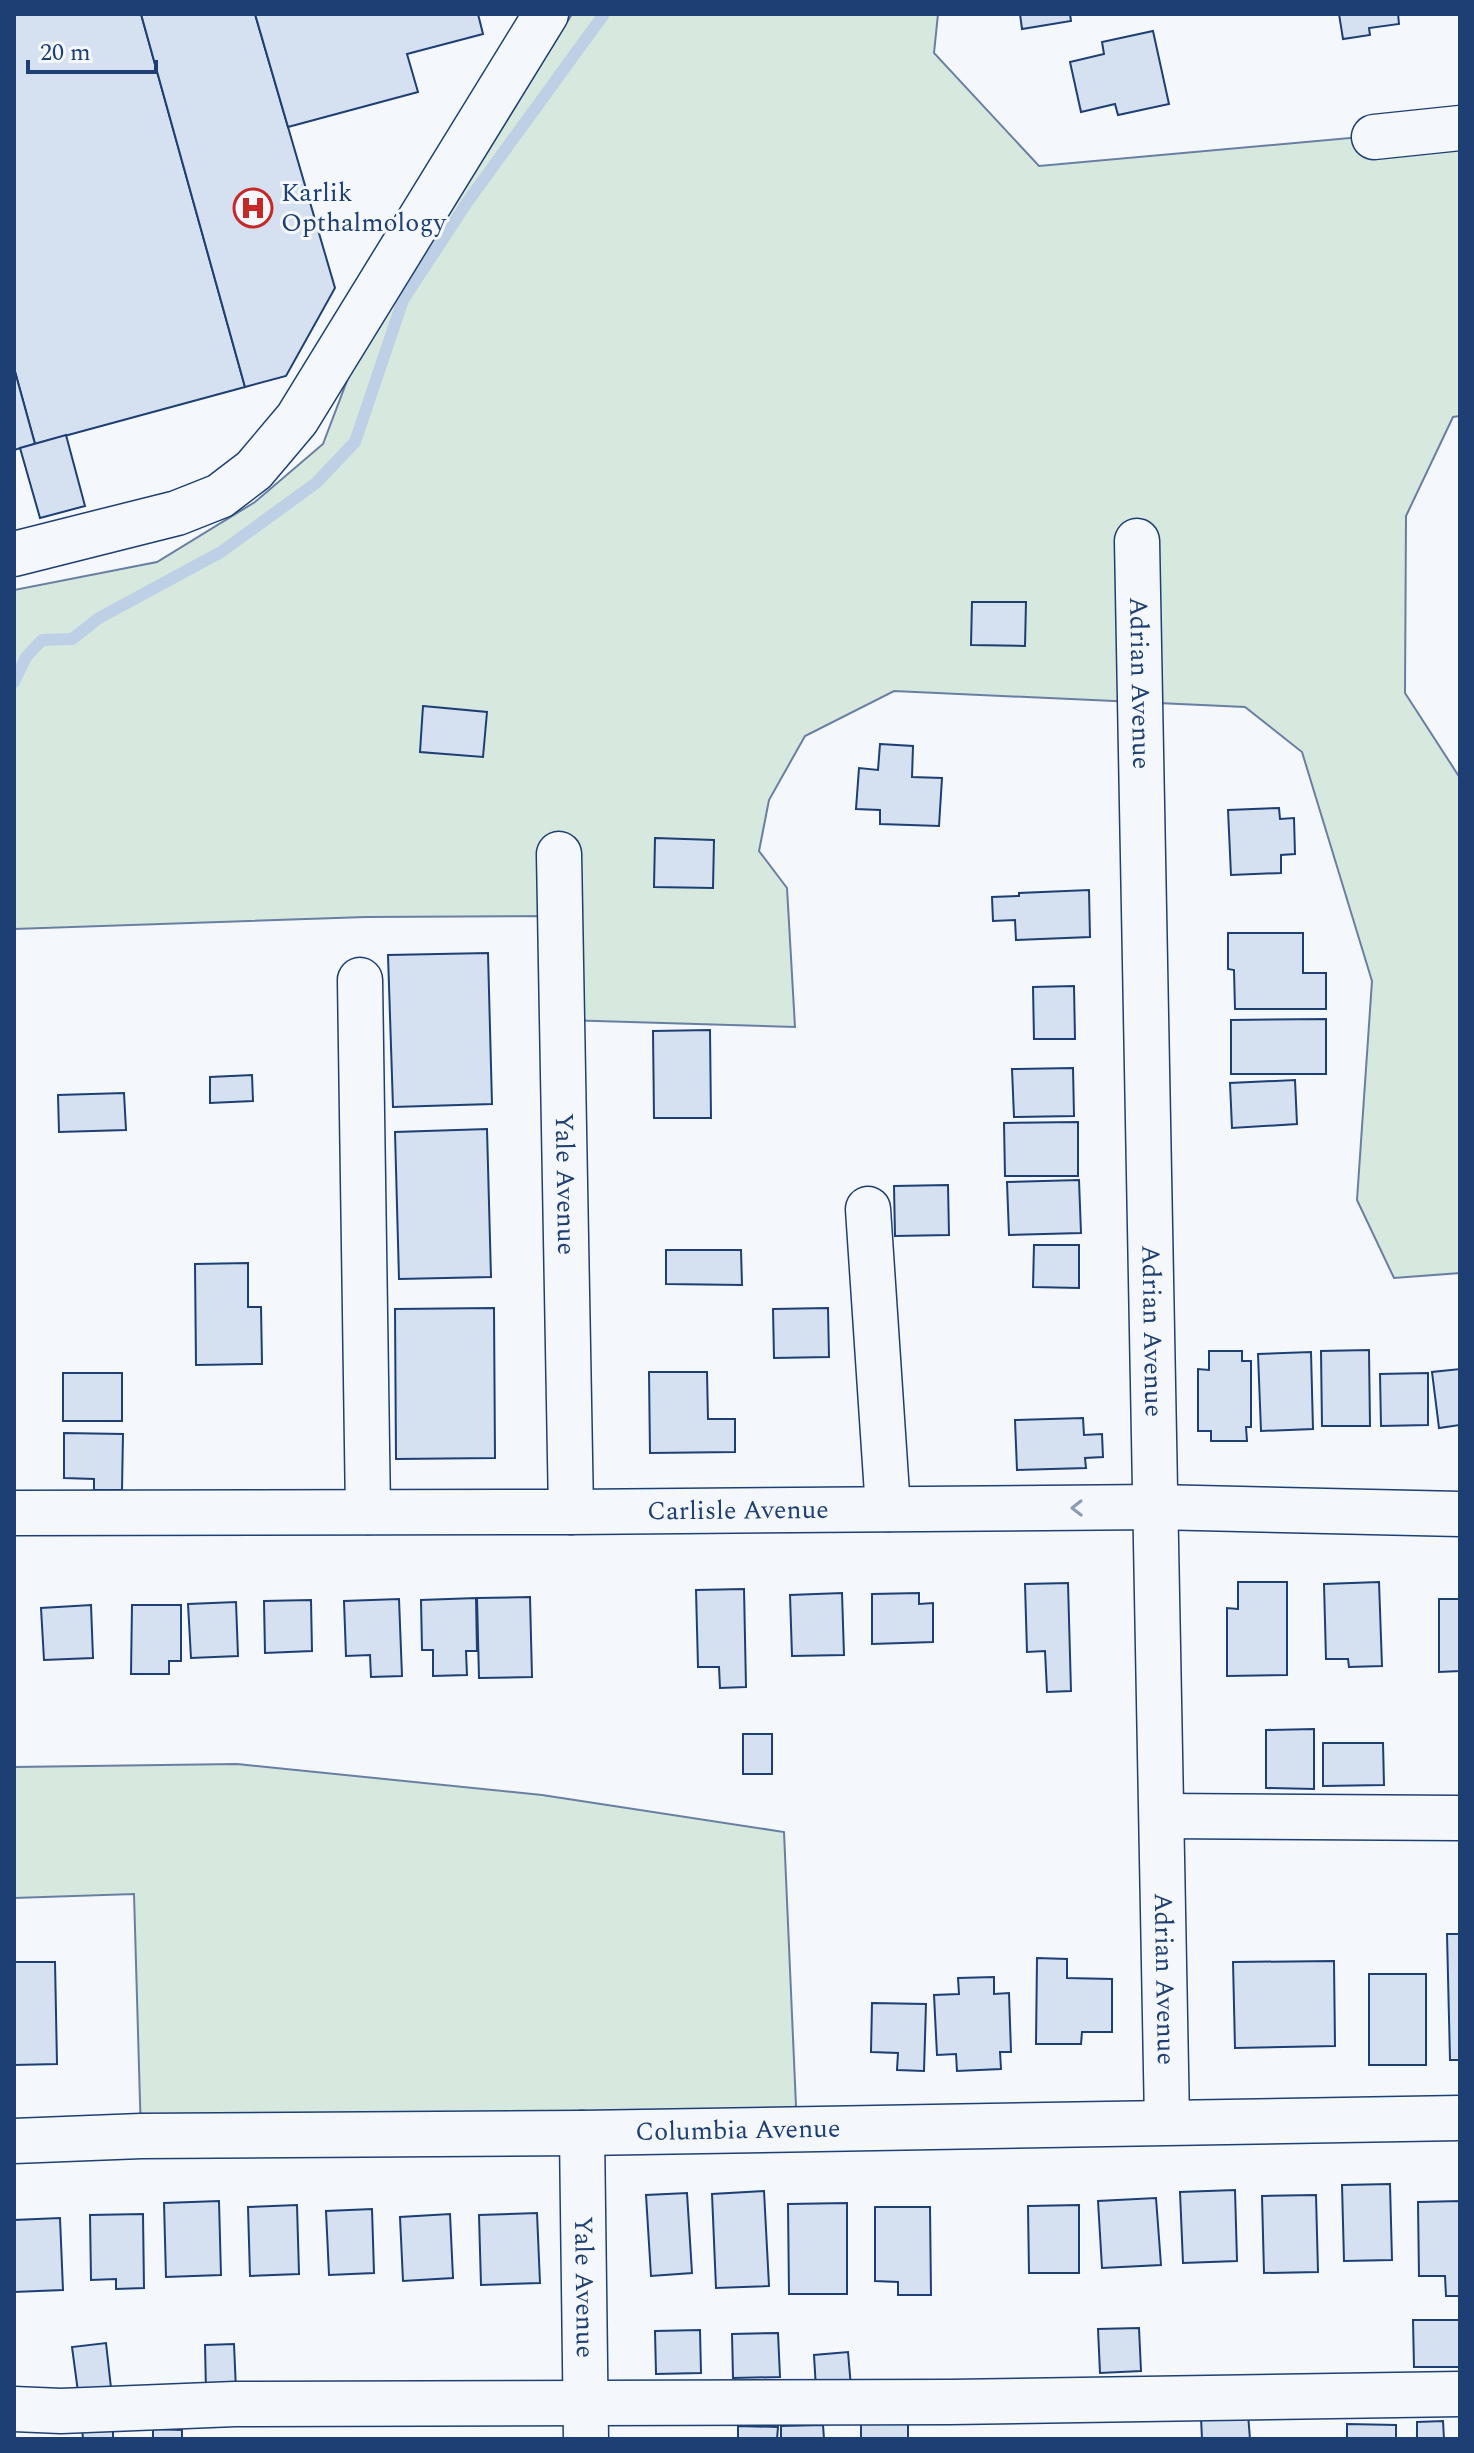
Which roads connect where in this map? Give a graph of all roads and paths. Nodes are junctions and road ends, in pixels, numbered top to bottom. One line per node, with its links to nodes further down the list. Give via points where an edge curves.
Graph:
1 (546, 14): 5 (street, via 297,419 254,470 220,496 177,513)
2 (1460, 128): 3 (street)
3 (1374, 137)
4 (1137, 541): 9 (street, Adrian Avenue)
5 (14, 554)
6 (559, 854): 12 (street, Yale Avenue)
7 (360, 980): 11 (street)
8 (868, 1209): 10 (street)
9 (1155, 1507): 10 (street, Carlisle Avenue, one-way to 10); 14 (street, Carlisle Avenue); 15 (street, Adrian Avenue)
10 (888, 1509): 12 (street, Carlisle Avenue)
11 (368, 1512): 12 (street, Carlisle Avenue); 13 (street, Carlisle Avenue)
12 (571, 1512)
13 (14, 1513)
14 (1460, 1514)
15 (1162, 1816): 16 (street); 18 (street, Adrian Avenue)
16 (1460, 1818)
17 (1460, 2118): 18 (street, Columbia Avenue)
18 (1167, 2122): 19 (street, Columbia Avenue)
19 (582, 2133): 20 (street, Columbia Avenue); 23 (street, Yale Avenue)
20 (14, 2141)
21 (1460, 2394): 23 (street, via 995,2401)
22 (14, 2409): 23 (street, via 235,2404)
23 (586, 2420)

